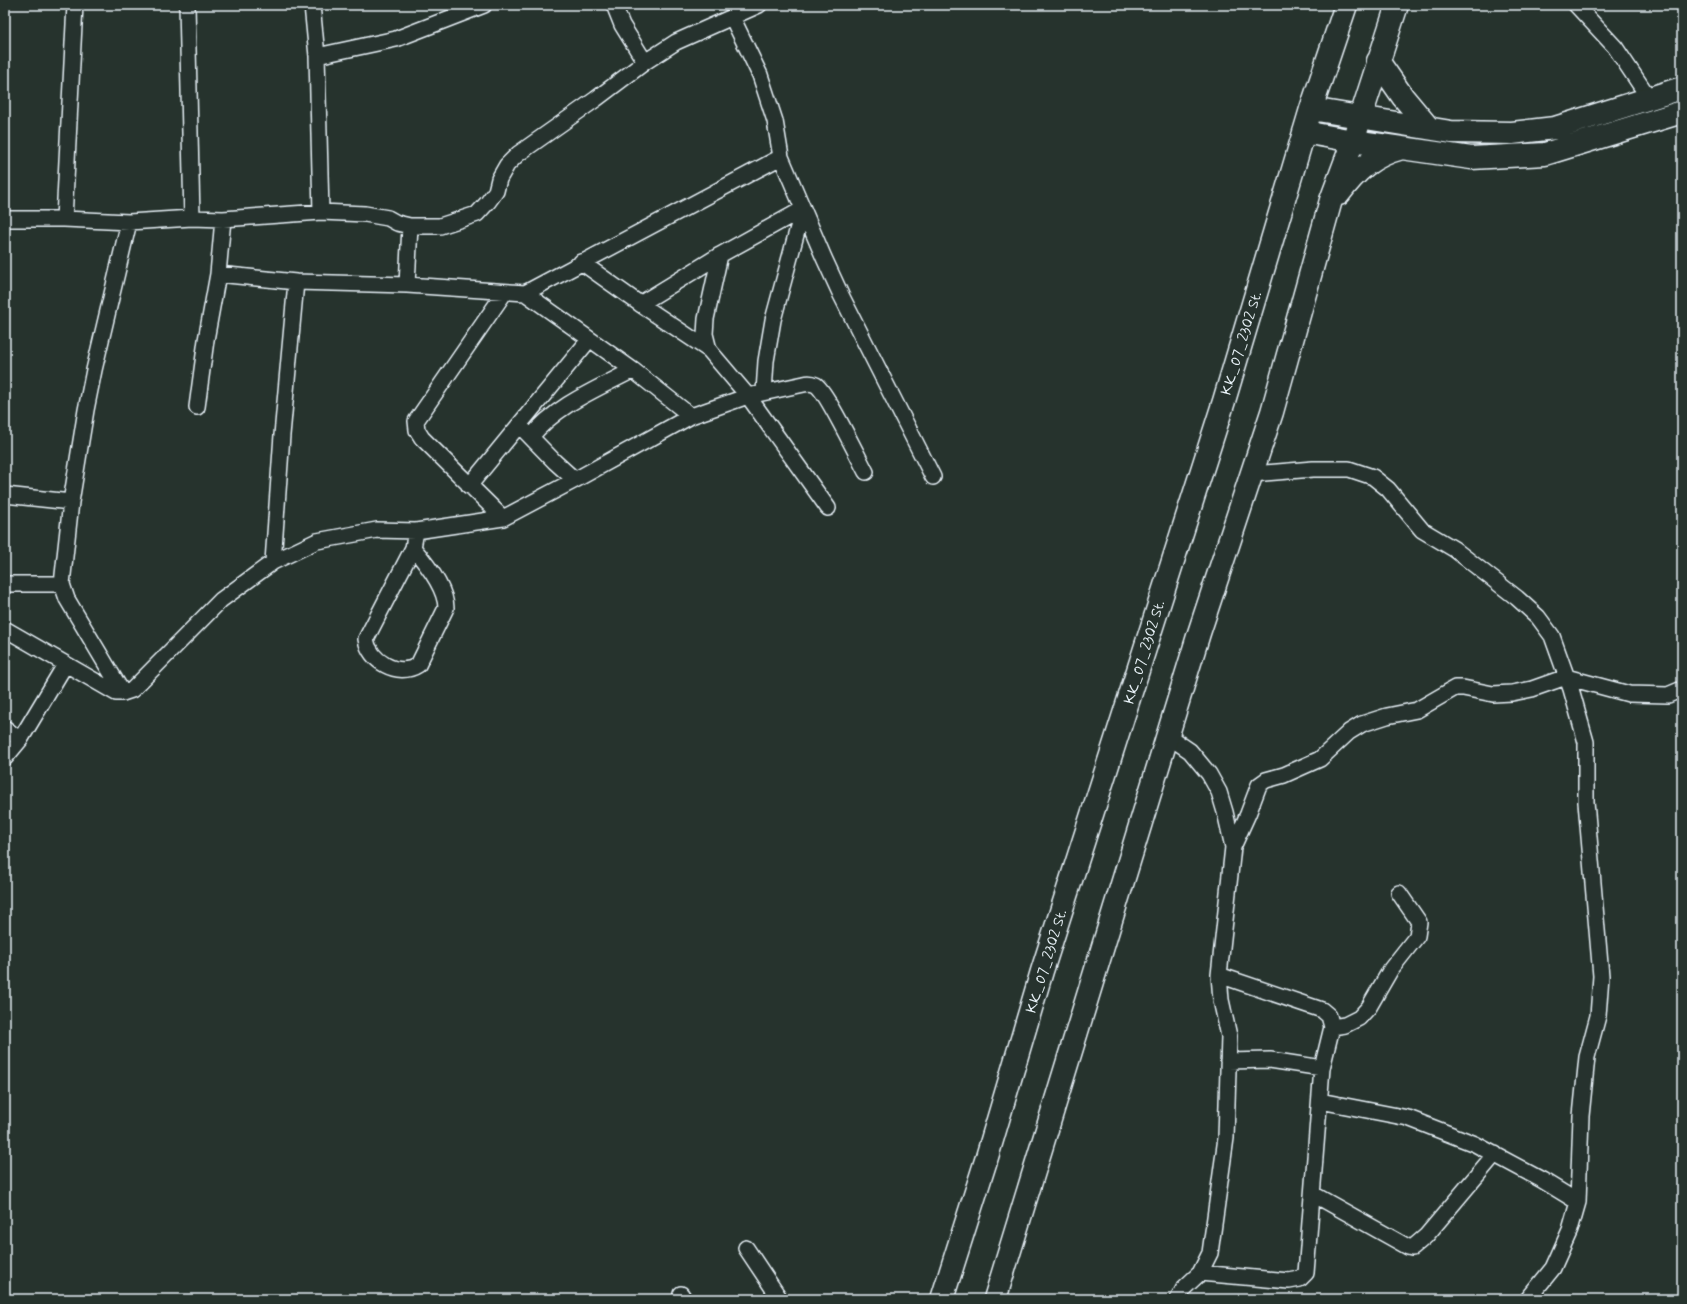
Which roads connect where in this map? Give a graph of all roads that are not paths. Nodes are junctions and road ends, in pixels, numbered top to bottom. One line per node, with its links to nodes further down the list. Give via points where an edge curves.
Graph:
1 (75, 5): 28 (street)
2 (187, 5): 27 (street)
3 (312, 5): 11 (street)
4 (484, 5): 11 (street, via 396,39)
5 (614, 5): 13 (street, via 622,25)
6 (759, 5): 10 (street)
7 (1346, 5): 16 (main road, KK_07_2302 St.)
8 (1397, 5): 12 (main road)
9 (1576, 5): 15 (street, via 1615,47)
10 (732, 17): 13 (street, via 676,42); 23 (street, via 760,75 775,121)
11 (317, 56): 25 (street)
12 (1378, 61): 18 (main road); 19 (main road)
13 (645, 62): 32 (street, via 518,154 507,166 499,179 496,191 478,214 440,226)
14 (1682, 88): 15 (main road)
15 (1649, 98): 19 (main road, via 1555,128 1512,134 1451,132)
16 (1311, 109): 18 (main road); 20 (main road, KK_07_2302 St.)
17 (1682, 112): 22 (main road, via 1545,154 1471,158)
18 (1359, 117): 19 (main road); 21 (main road)
19 (1428, 127)
20 (1304, 132): 21 (main road); 86 (main road, KK_07_2302 St., via 1224,401 1042,971)
21 (1352, 141): 22 (main road); 26 (main road)
22 (1404, 148): 26 (main road, via 1379,155 1363,166 1349,181)
23 (781, 157): 24 (street); 34 (street)
24 (803, 209): 33 (street); 44 (street, via 773,320); 52 (street, via 841,295)
25 (321, 212): 29 (street); 32 (street, via 364,214 388,218)
26 (1328, 212): 51 (main road)
27 (192, 218): 29 (street); 31 (street)
28 (64, 219): 30 (street); 31 (street)
29 (223, 219): 35 (street)
30 (5, 220)
31 (129, 222): 56 (street, via 94,370)
32 (410, 226): 37 (street)
33 (720, 255): 40 (street); 42 (street, via 706,319 705,334)
34 (582, 262): 39 (street); 40 (street)
35 (218, 274): 36 (street); 46 (street)
36 (296, 282): 37 (street); 61 (street)
37 (407, 285): 38 (street)
38 (505, 292): 39 (street); 54 (street, via 416,422 422,438)
39 (525, 293): 41 (street)
40 (640, 304): 42 (street)
41 (589, 340): 43 (street); 48 (street)
42 (709, 350): 45 (street)
43 (633, 370): 47 (street); 49 (street, via 562,407 541,424)
44 (764, 392): 45 (street); 50 (street, via 804,384 817,386 828,401)
45 (748, 396): 47 (street); 57 (street)
46 (197, 406)
47 (691, 416): 53 (street)
48 (519, 425): 49 (street); 54 (street)
49 (531, 437): 53 (street)
50 (866, 472)
51 (1252, 474): 66 (street, via 1349,469 1373,477 1388,489 1422,530 1454,549 1538,617 1552,636); 70 (main road)
52 (933, 477)
53 (575, 480): 58 (street)
54 (469, 486): 58 (street)
55 (5, 495): 56 (street)
56 (71, 502): 63 (street)
57 (828, 508)
58 (503, 518): 59 (street)
59 (416, 531): 60 (street); 61 (street, via 377,530 317,541)
60 (413, 548): 60 (street, via 366,639 367,648 381,663 401,670 418,665 446,608 440,587 426,562)
61 (273, 562): 68 (street, via 221,600 132,690)
62 (5, 584): 63 (street)
63 (62, 584): 68 (street, via 67,599)
64 (5, 629): 65 (street)
65 (65, 665): 68 (street, via 116,693); 71 (street)
66 (1566, 677): 67 (street, via 1629,694 1668,695); 73 (street, via 1512,693 1493,694 1455,688 1417,710 1362,724 1349,732 1320,759 1259,785); 82 (street, via 1586,742 1586,802 1601,976 1598,1016 1587,1057 1582,1102)
67 (1682, 689)
68 (123, 694)
69 (5, 728): 71 (street)
70 (1168, 736): 73 (street, via 1190,751 1209,774 1219,792); 87 (main road)
71 (20, 740): 72 (street)
72 (5, 758)
73 (1233, 848): 75 (street)
74 (1398, 893): 76 (street, via 1419,922 1417,936 1391,969 1369,1007 1358,1018 1345,1025)
75 (1218, 975): 76 (street, via 1322,1010 1329,1016); 77 (street, via 1220,1000 1228,1036)
76 (1332, 1027): 78 (street)
77 (1228, 1062): 78 (street, via 1270,1060); 84 (street, via 1225,1146 1210,1253)
78 (1322, 1068): 79 (street)
79 (1320, 1101): 80 (street, via 1408,1118); 81 (street)
80 (1495, 1154): 81 (street, via 1426,1236 1412,1248); 82 (street)
81 (1313, 1194): 84 (street, via 1307,1267 1306,1273 1300,1279 1289,1281)
82 (1578, 1202): 89 (street, via 1570,1230 1553,1268)
83 (746, 1248): 85 (street)
84 (1200, 1273): 88 (street, via 1184,1288)
85 (780, 1299)
86 (942, 1299)
87 (995, 1299)
88 (1178, 1299)
89 (1528, 1299)

